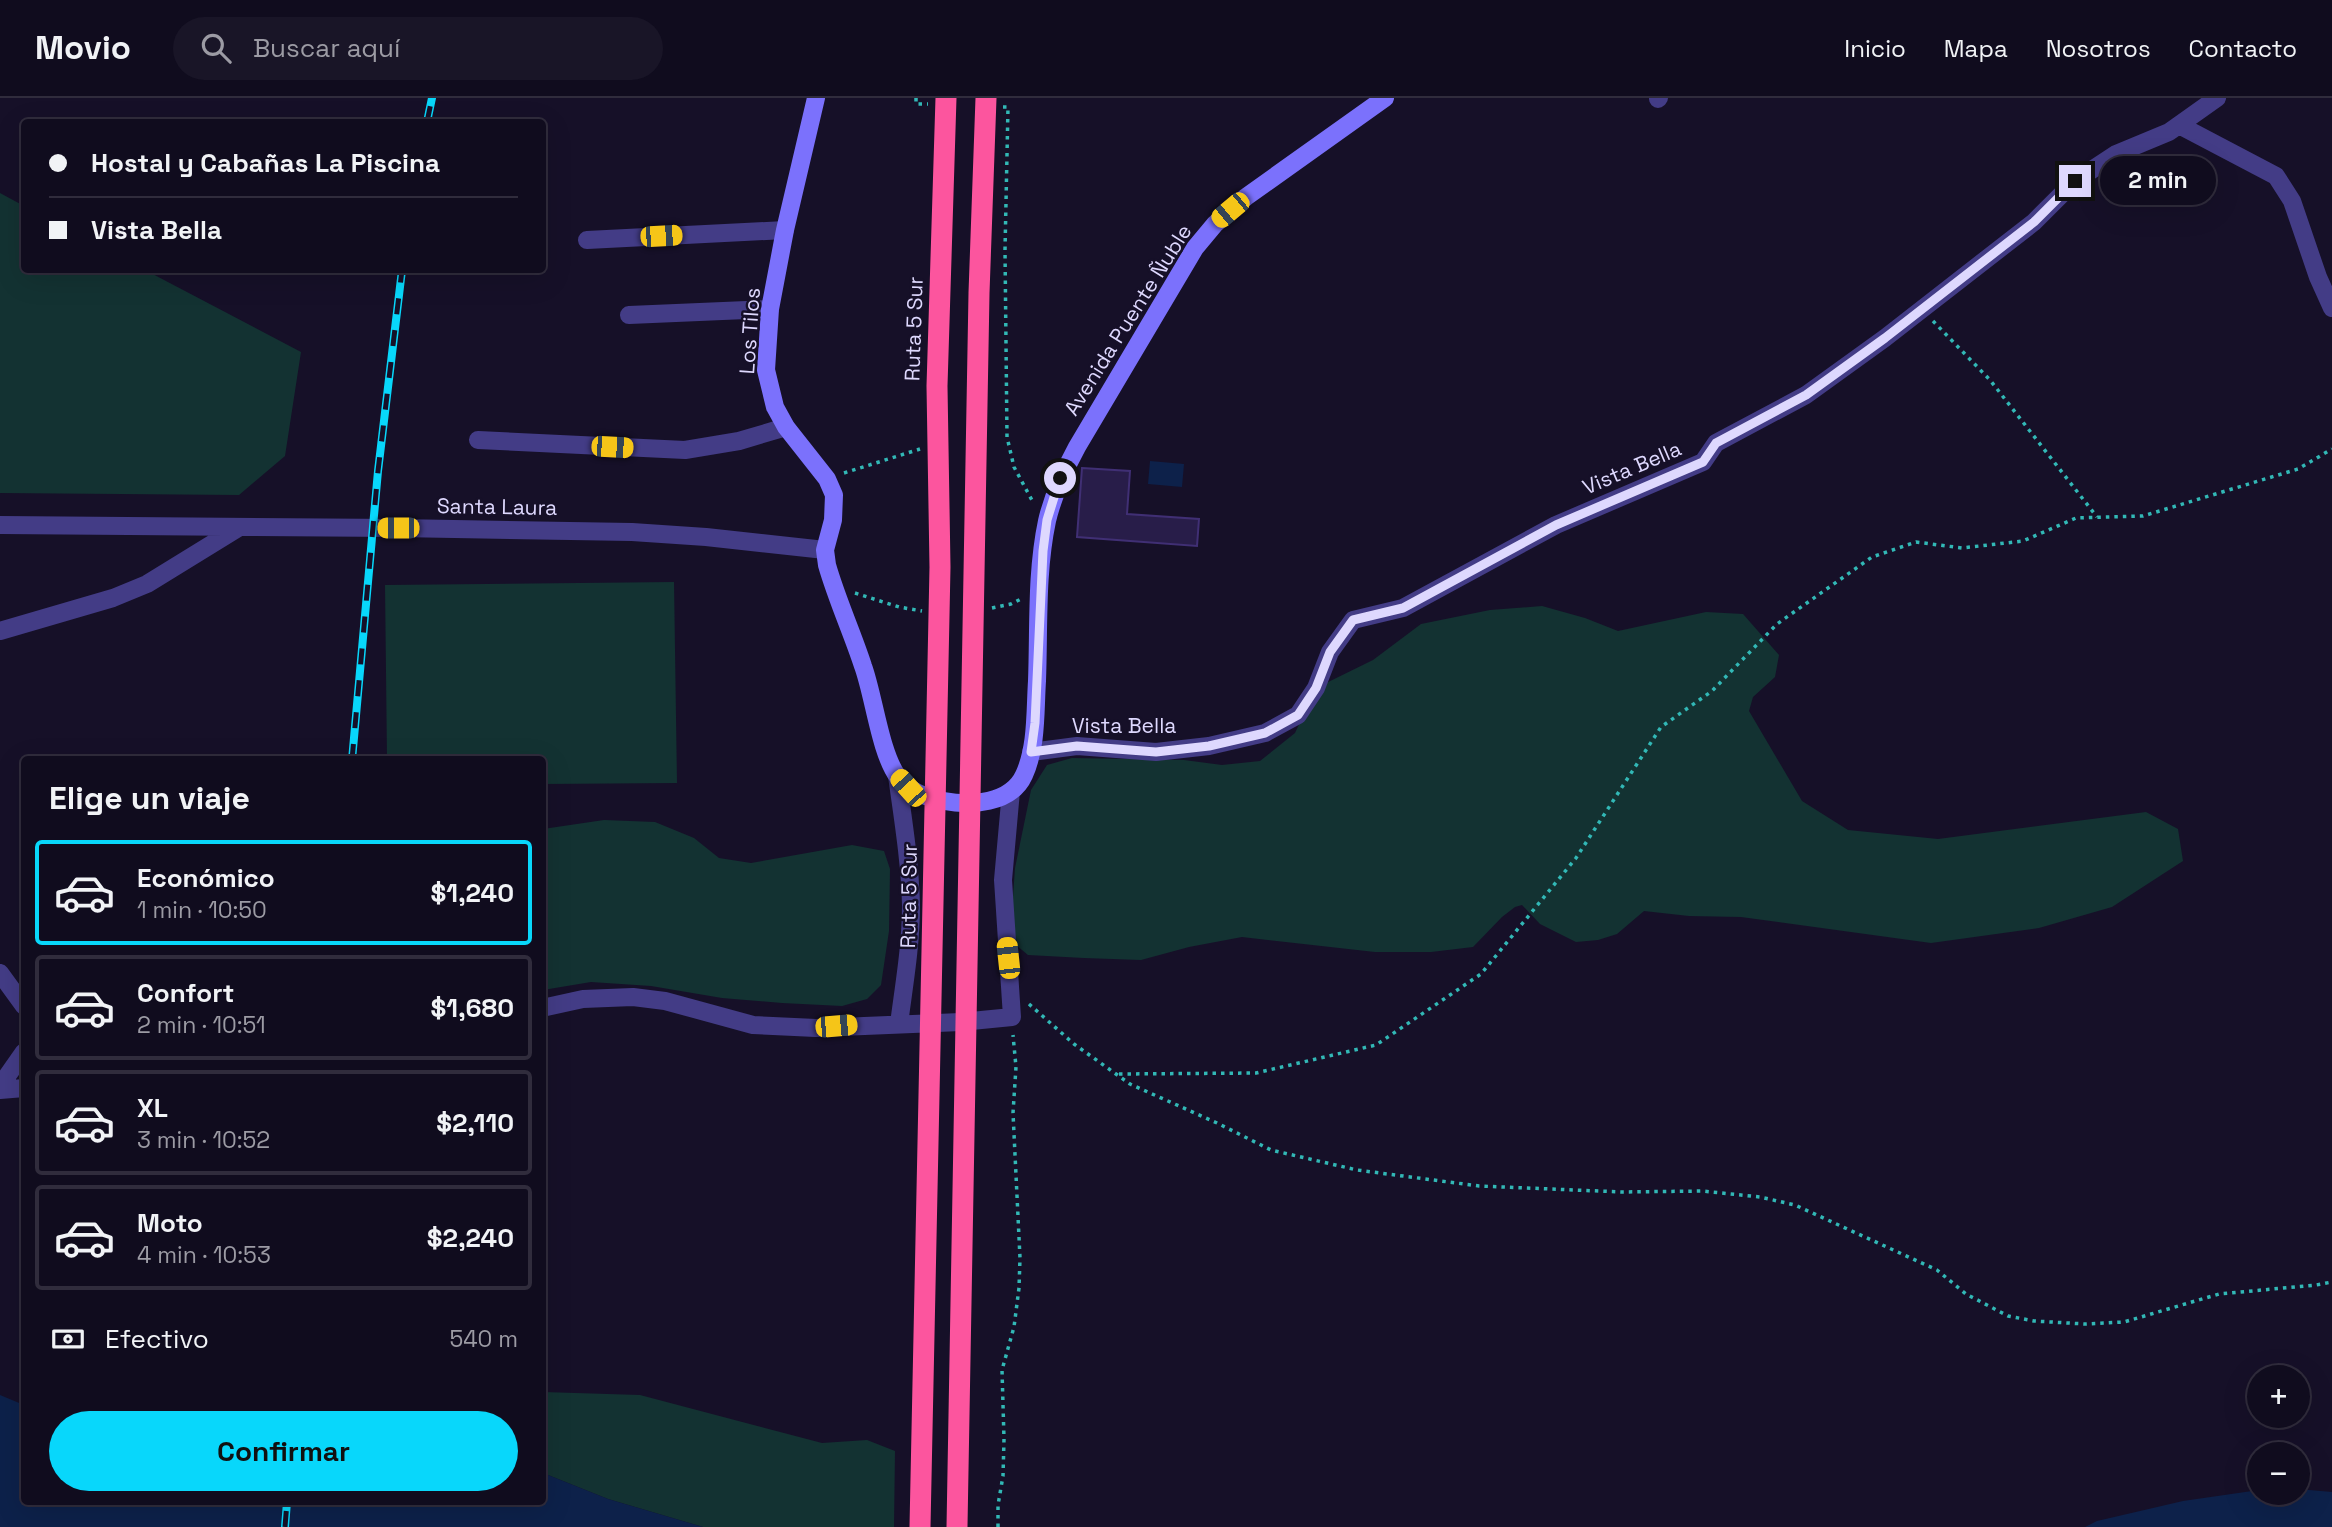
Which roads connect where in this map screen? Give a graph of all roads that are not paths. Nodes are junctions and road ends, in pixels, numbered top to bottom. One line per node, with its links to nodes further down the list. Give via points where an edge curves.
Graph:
1 (816, 98): 7 (street, Los Tilos)
2 (946, 98): 28 (highway, Ruta 5 Sur, via 937,372 940,568)
3 (986, 98): 29 (highway)
4 (1385, 98): 18 (street, Avenida Puente Ñuble, via 1215,223 1195,248 1060,478 1047,520)
5 (2217, 98): 6 (street, Vista Bella)
6 (2179, 124): 9 (street, via 2276,176 2292,201); 18 (street, Vista Bella, via 2116,154 2075,181 2034,222 1922,309 1806,395 1716,443 1703,462 1556,525 1403,608 1353,620 1330,652 1316,688 1298,715 1265,733 1209,746 1156,752 1077,746)
7 (785, 230): 8 (street); 10 (street, Los Tilos)
8 (587, 240)
9 (2332, 308)
10 (770, 309): 11 (street); 12 (street, Los Tilos, via 766,370 775,407)
11 (629, 316)
12 (786, 427): 13 (street, via 685,450); 16 (street, Los Tilos, via 827,479 834,495)
13 (478, 440)
14 (0, 525): 15 (street, Santa Laura)
15 (238, 528): 16 (street, Santa Laura, via 632,532); 17 (street, via 135,589)
16 (825, 550): 19 (street)
17 (0, 631)
18 (1031, 752): 20 (street, Avenida Puente Ñuble, via 1024,777)
19 (897, 776): 20 (street, via 927,798 950,802 969,804); 24 (street, via 911,905)
20 (1011, 791): 24 (street, via 1003,880 1012,1017)
21 (0, 973): 22 (street)
22 (21, 1002)
23 (546, 1007): 24 (street, via 583,999 633,997 753,1024 816,1028)
24 (898, 1024)
25 (21, 1056): 26 (street)
26 (0, 1088): 27 (street)
27 (21, 1088)
28 (920, 1527)
29 (957, 1527)

